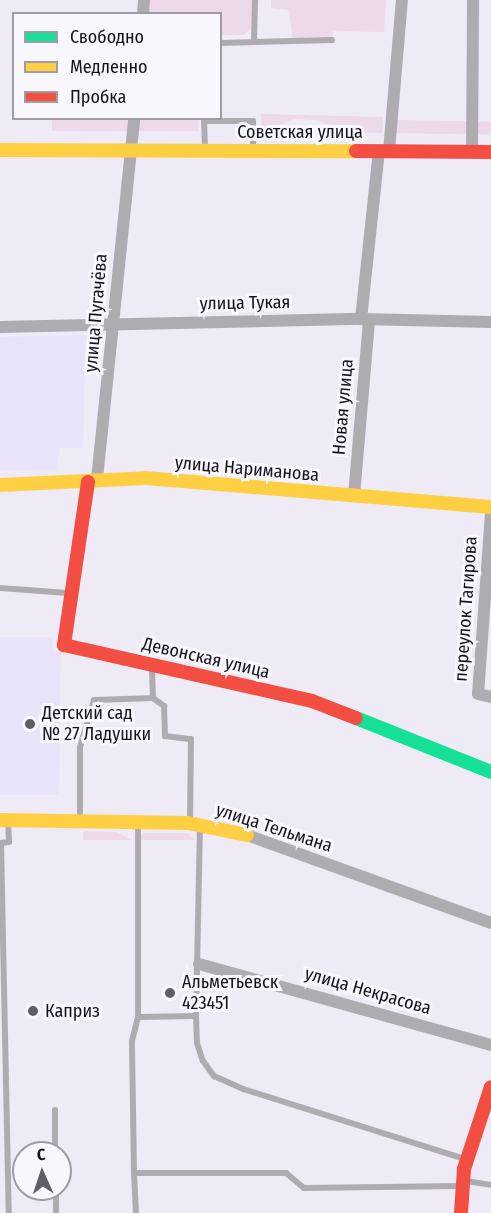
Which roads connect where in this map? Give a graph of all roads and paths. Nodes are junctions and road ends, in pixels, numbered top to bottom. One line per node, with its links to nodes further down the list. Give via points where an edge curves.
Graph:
1 (255, 0): 5 (lane)
2 (402, 0): 13 (street, Новая улица)
3 (473, 0): 14 (street)
4 (332, 40): 5 (lane)
5 (254, 42): 6 (lane)
6 (222, 43)
7 (134, 120): 10 (street, улица Пугачёва)
8 (204, 120): 11 (lane); 12 (lane, via 253,121)
9 (0, 150): 10 (street, Советская улица)
10 (132, 150): 11 (street, Советская улица); 18 (street, улица Пугачёва)
11 (205, 150): 12 (street, Советская улица)
12 (253, 150): 13 (street, Советская улица)
13 (384, 151): 14 (street, Советская улица); 16 (street, Новая улица)
14 (472, 152): 15 (street, Советская улица)
15 (491, 152)
16 (365, 320): 17 (street, улица Тукая); 18 (street, улица Тукая); 22 (street, Новая улица)
17 (491, 322)
18 (112, 324): 19 (street, улица Тукая); 20 (street, улица Пугачёва)
19 (0, 327)
20 (92, 481): 21 (street, улица Нариманова); 22 (street, улица Нариманова, via 146,478); 26 (street, Девонская улица)
21 (0, 485)
22 (354, 496): 23 (street, улица Нариманова)
23 (491, 507)
24 (491, 513): 28 (street, переулок Тагирова, via 478,694)
25 (0, 588): 26 (lane)
26 (72, 593): 27 (street, Девонская улица, via 64,645)
27 (152, 663): 29 (lane); 30 (street, Девонская улица, via 312,701)
28 (491, 697)
29 (153, 698): 32 (lane, via 94,700 80,747); 34 (lane, via 164,706 165,736 191,739)
30 (491, 772)
31 (4, 820): 32 (street, улица Тельмана); 36 (lane, via 9,842)
32 (80, 822): 33 (street, улица Тельмана)
33 (138, 822): 34 (street, улица Тельмана); 41 (lane)
34 (195, 823): 35 (street, улица Тельмана); 39 (lane)
35 (247, 835): 37 (street, улица Тельмана)
36 (0, 843): 38 (lane)
37 (491, 923)
38 (2, 963): 50 (lane)
39 (199, 964): 40 (lane); 42 (street, улица Некрасова)
40 (196, 1016): 41 (lane); 46 (lane, via 197,1043 214,1076 243,1089)
41 (138, 1017): 47 (lane, via 132,1041)
42 (491, 1045)
43 (491, 1087): 46 (street)
44 (55, 1110): 45 (lane)
45 (55, 1141)
46 (467, 1159): 48 (street)
47 (134, 1173): 48 (lane, via 286,1173 304,1188); 51 (lane)
48 (462, 1183): 49 (lane); 52 (street)
49 (491, 1185)
50 (9, 1213)
51 (136, 1213)
52 (461, 1213)

